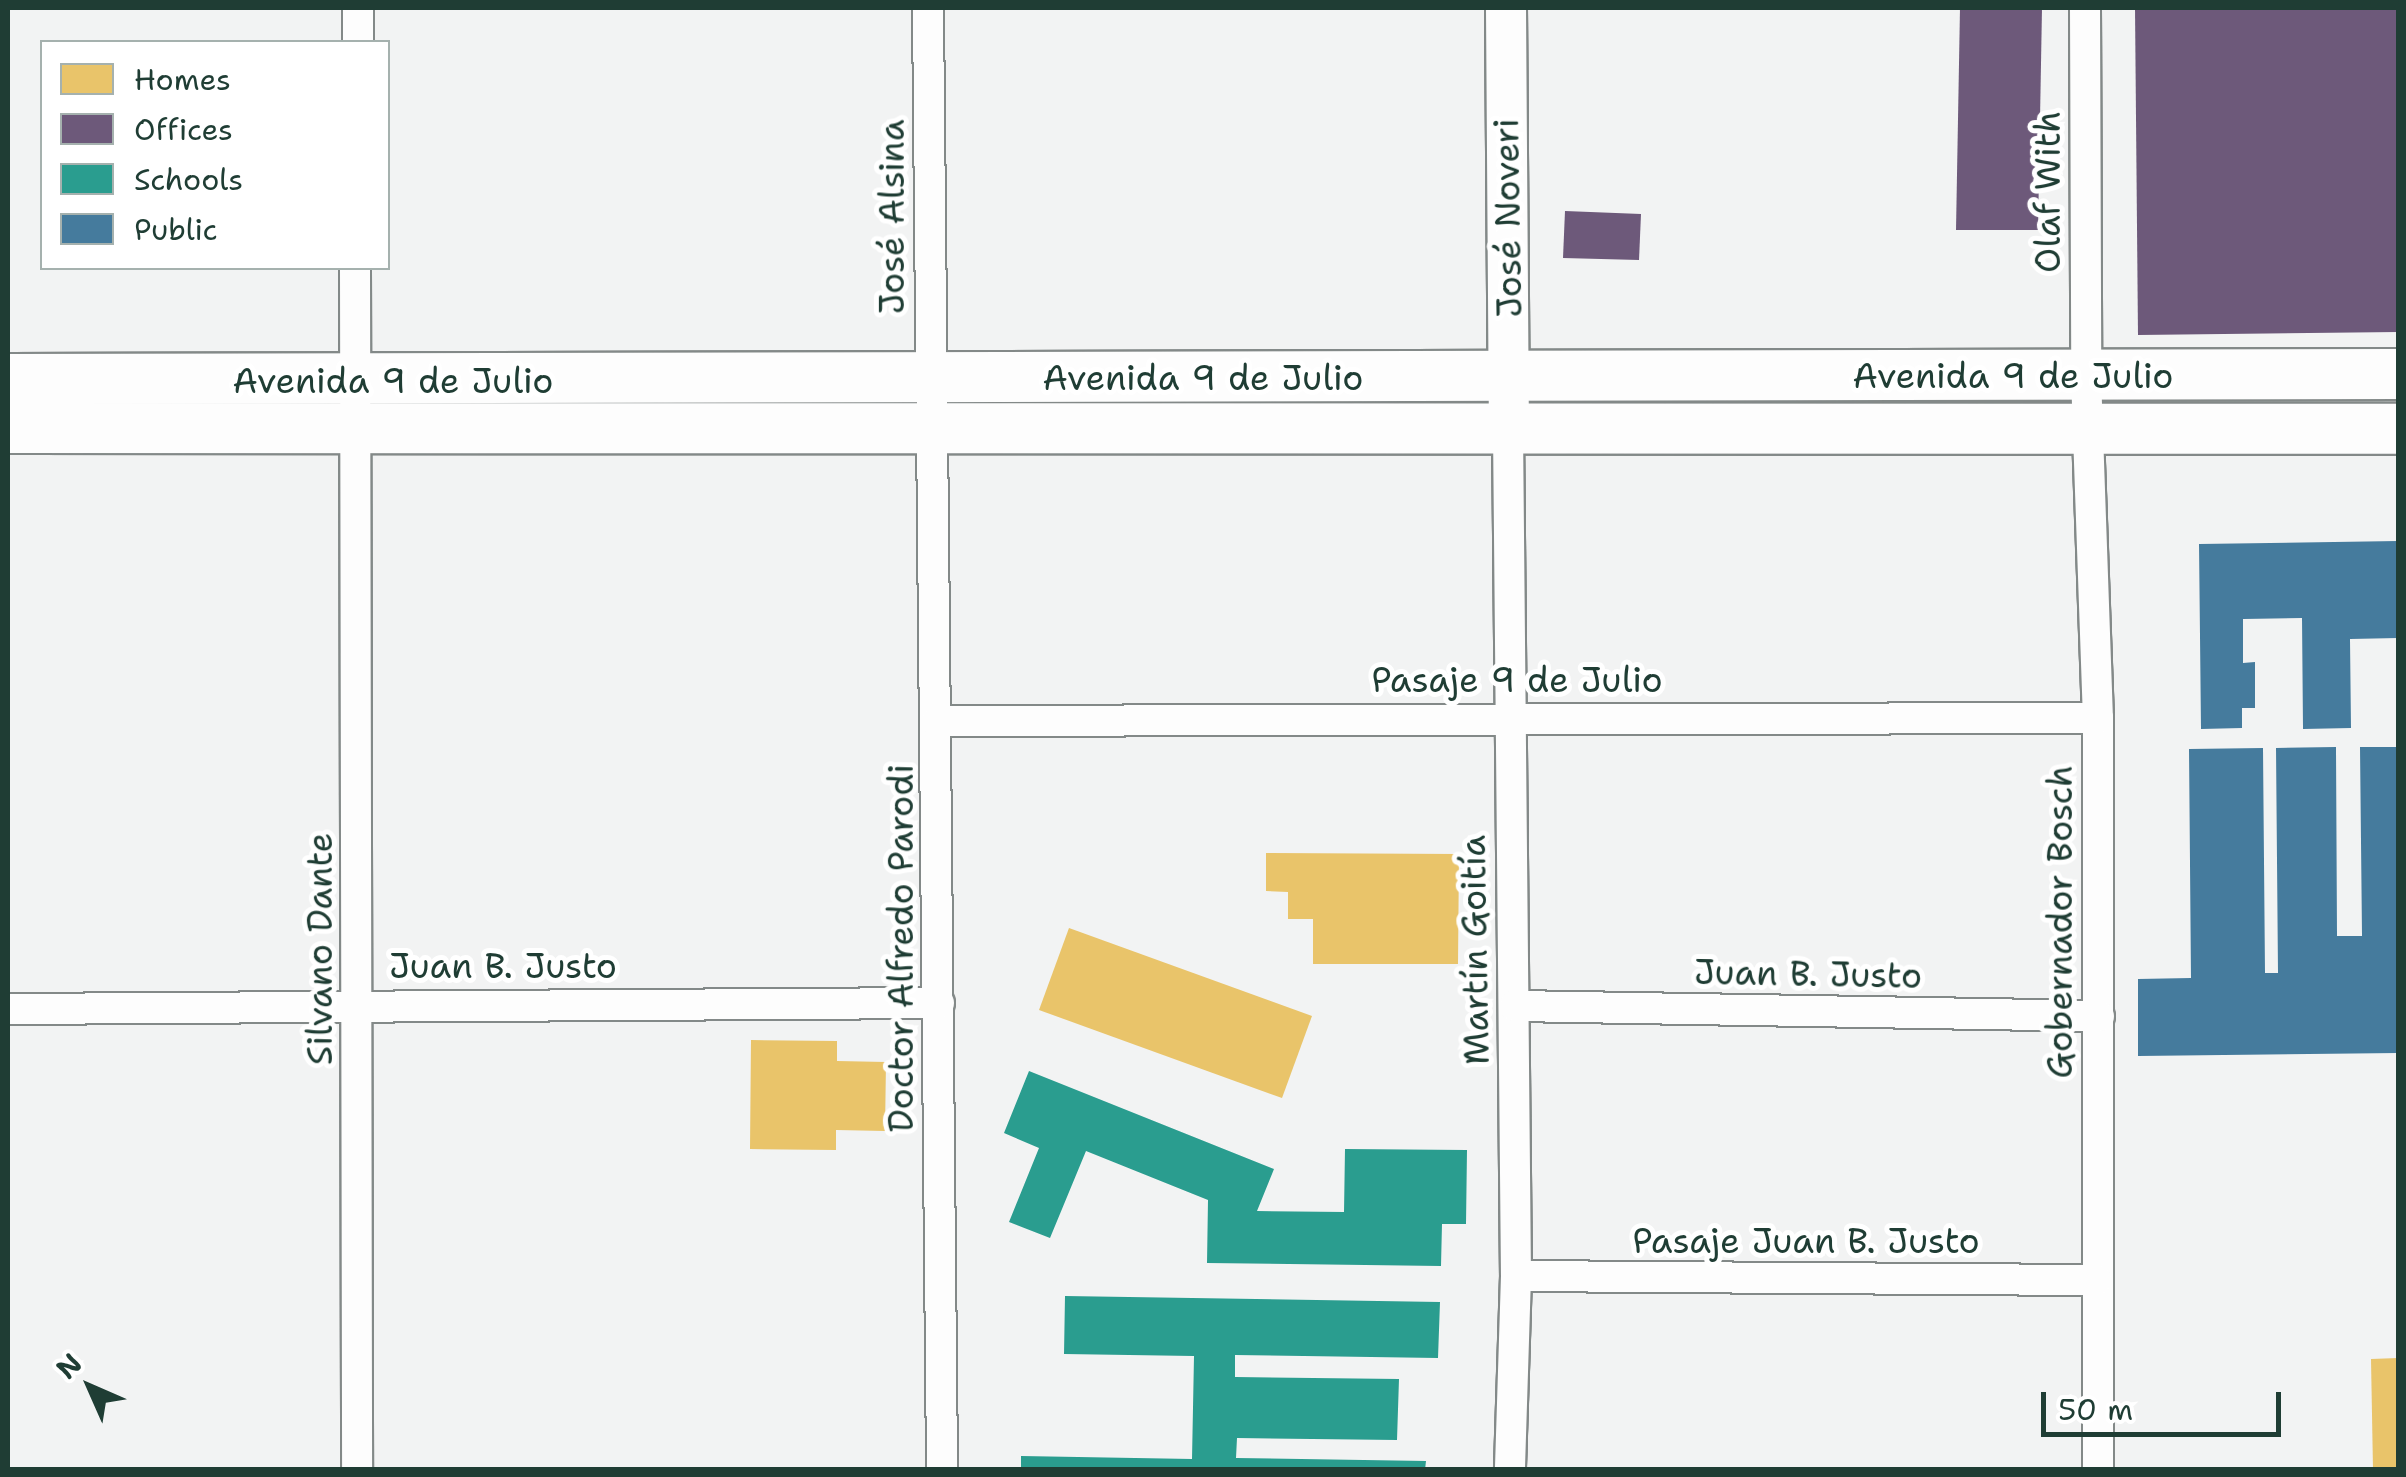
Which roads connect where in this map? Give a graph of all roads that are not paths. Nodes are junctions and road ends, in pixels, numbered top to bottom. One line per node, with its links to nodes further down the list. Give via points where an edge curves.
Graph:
1 (358, 8): 5 (street)
2 (928, 8): 11 (street, José Alsina)
3 (1506, 8): 10 (street, José Noveri)
4 (2085, 8): 8 (street, Olaf With)
5 (358, 40)
6 (355, 270): 12 (street, Silvano Dante)
7 (2398, 374): 8 (main road, Avenida 9 de Julio)
8 (2086, 376): 10 (main road, Avenida 9 de Julio); 16 (street, Gobernador Bosch)
9 (8, 378): 12 (main road, Avenida 9 de Julio)
10 (1510, 378): 11 (main road, Avenida 9 de Julio); 14 (street, José Noveri)
11 (930, 402): 12 (main road, Avenida 9 de Julio); 14 (main road, Avenida 9 de Julio); 19 (street, Doctor Alfredo Parodi)
12 (355, 405): 13 (main road, Avenida 9 de Julio); 21 (street, Silvano Dante)
13 (8, 428)
14 (1508, 429): 16 (main road, Avenida 9 de Julio); 17 (street, Martín Goitía)
15 (2398, 429): 16 (main road, Avenida 9 de Julio)
16 (2089, 430): 18 (street, Gobernador Bosch)
17 (1506, 717): 18 (street, Pasaje 9 de Julio); 19 (street, Pasaje 9 de Julio); 22 (street, Martín Goitía)
18 (2098, 718): 24 (street, Gobernador Bosch)
19 (937, 721): 20 (street, Doctor Alfredo Parodi)
20 (939, 1003): 21 (street, Juan B. Justo); 28 (street, Doctor Alfredo Parodi)
21 (358, 1004): 23 (street, Juan B. Justo); 27 (street, Silvano Dante)
22 (1515, 1006): 24 (street, Juan B. Justo); 25 (street, Martín Goitía)
23 (8, 1009)
24 (2099, 1016): 26 (street, Gobernador Bosch)
25 (1516, 1276): 26 (street, Pasaje Juan B. Justo); 29 (street, Martín Goitía)
26 (2096, 1280): 30 (street, Gobernador Bosch)
27 (357, 1470)
28 (942, 1470)
29 (1510, 1470)
30 (2098, 1470)

